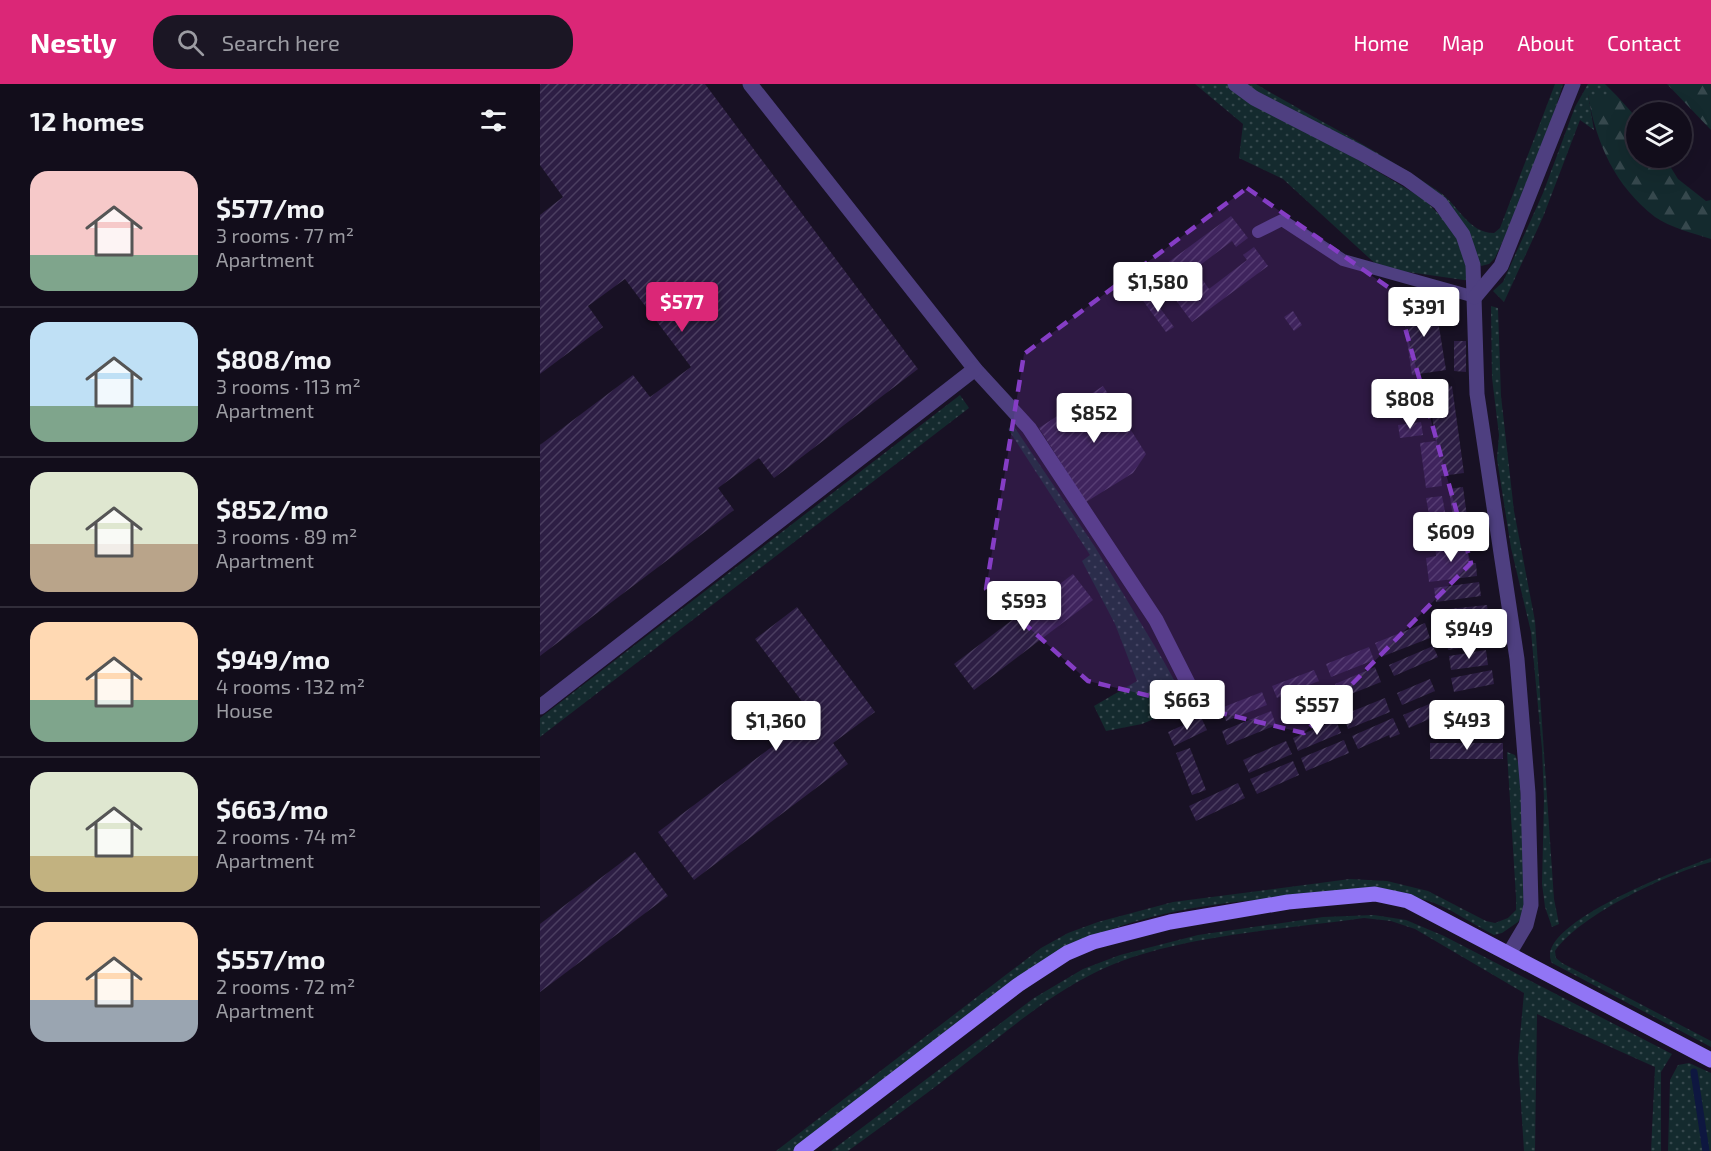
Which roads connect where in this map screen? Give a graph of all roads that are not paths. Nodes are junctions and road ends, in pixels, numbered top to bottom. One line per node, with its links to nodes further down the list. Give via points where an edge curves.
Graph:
1 (750, 84): 6 (street)
2 (1235, 84): 5 (street, via 1254,98 1407,179 1440,204 1463,235 1473,266)
3 (1573, 84): 5 (street, via 1501,266)
4 (1258, 232): 5 (lane, via 1282,220 1343,260)
5 (1475, 297): 9 (street, via 1477,394 1517,659 1528,793 1531,905 1526,925)
6 (975, 369): 7 (street, via 1029,428 1100,532 1156,620); 8 (street)
7 (1197, 701)
8 (540, 707)
9 (1509, 952): 10 (street); 11 (street, via 1408,901 1375,894 1227,910 1121,933 1067,953 1041,968)
10 (1711, 1060)
11 (801, 1151)

